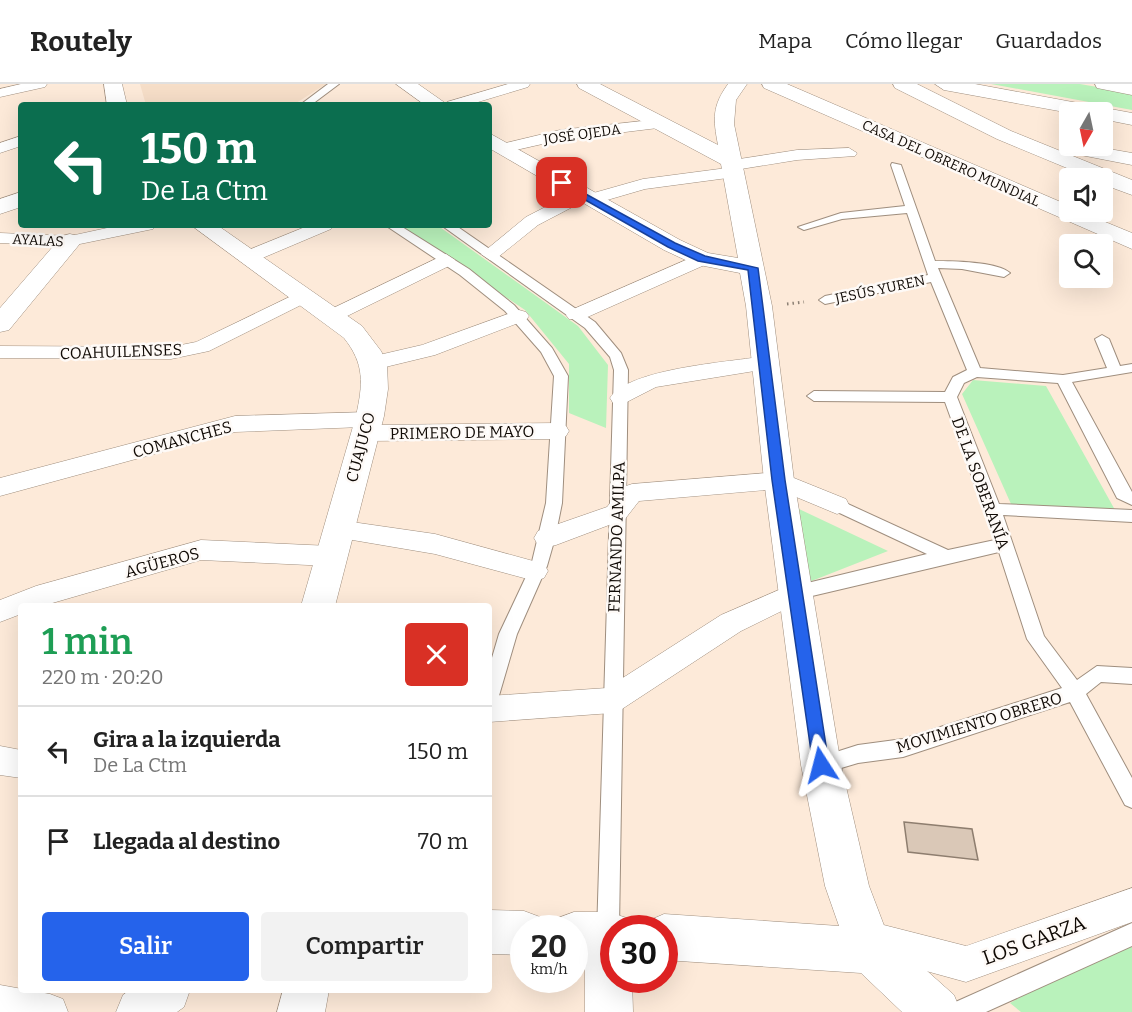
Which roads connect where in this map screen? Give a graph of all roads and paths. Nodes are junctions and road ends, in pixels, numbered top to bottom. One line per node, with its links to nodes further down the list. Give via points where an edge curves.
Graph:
1 (40, 84): 13 (street)
2 (113, 84): 14 (street)
3 (334, 84): 15 (lane)
4 (405, 84): 16 (street)
5 (523, 84): 17 (street)
6 (586, 84): 21 (street)
7 (738, 84): 29 (street, via 724,110)
8 (771, 84): 43 (street, CASA DEL OBRERO MUNDIAL)
9 (902, 84): 11 (street)
10 (1104, 84): 12 (street)
11 (939, 89): 18 (street); 22 (street)
12 (1132, 89)
13 (0, 93)
14 (116, 102)
15 (309, 102)
16 (433, 102)
17 (462, 102)
18 (1059, 107)
19 (1113, 115): 20 (street)
20 (1132, 119)
21 (661, 124): 24 (street, JOSÉ OJEDA); 29 (street)
22 (1004, 135): 27 (street); 30 (street)
23 (18, 142): 25 (street)
24 (495, 145): 31 (street)
25 (0, 147)
26 (849, 153): 29 (street, via 798,155)
27 (1132, 159)
28 (896, 165): 34 (lane)
29 (733, 166): 31 (street); 48 (street)
30 (1132, 188)
31 (586, 198): 44 (street, via 532,221); 46 (street)
32 (18, 200): 33 (street)
33 (0, 207)
34 (910, 209): 35 (lane, via 841,216); 49 (lane)
35 (804, 227)
36 (133, 228): 42 (street, AYALAS)
37 (206, 228): 45 (street)
38 (318, 228): 45 (street)
39 (396, 228): 47 (lane)
40 (451, 228): 44 (lane, FERNANDO AMILPA)
41 (0, 238): 42 (street, AYALAS)
42 (70, 241): 56 (street)
43 (1132, 242)
44 (490, 254): 53 (lane, FERNANDO AMILPA)
45 (246, 258): 51 (street)
46 (702, 259): 48 (street); 53 (street)
47 (446, 260): 54 (lane); 55 (street)
48 (753, 268): 60 (street)
49 (933, 270): 50 (lane, JESÚS YUREN, via 962,265); 52 (lane, JESÚS YUREN); 63 (lane)
50 (1004, 273)
51 (302, 297): 55 (street); 58 (street, COAHUILENSES, via 202,347 171,353)
52 (825, 300)
53 (576, 315): 67 (lane, FERNANDO AMILPA, via 590,325 616,356 621,370)
54 (519, 316): 59 (street, via 428,350); 69 (lane, via 552,357 561,376)
55 (330, 317): 59 (street, via 353,332)
56 (0, 324)
57 (1102, 339): 62 (lane)
58 (0, 352)
59 (373, 363): 68 (street, CUAJUCO, via 374,391)
60 (766, 363): 67 (street, via 651,381); 70 (street)
61 (1132, 368): 62 (lane)
62 (1115, 371): 64 (lane)
63 (975, 372): 64 (lane); 66 (lane, DE LA SOBERANÍA, via 958,380)
64 (1064, 379): 72 (lane)
65 (814, 396): 66 (lane)
66 (950, 397): 74 (lane, DE LA SOBERANÍA)
67 (621, 398): 75 (lane, FERNANDO AMILPA)
68 (368, 426): 69 (street, PRIMERO DE MAYO); 71 (street, COMANCHES, via 235,424); 77 (street, CUAJUCO)
69 (558, 431): 78 (lane, via 554,503)
70 (779, 480): 73 (street); 75 (street, via 632,493); 83 (street)
71 (0, 487)
72 (1129, 495)
73 (837, 505): 80 (lane)
74 (993, 509): 76 (lane); 79 (lane, DE LA SOBERANÍA)
75 (616, 513): 78 (street); 91 (lane, FERNANDO AMILPA)
76 (1132, 516)
77 (338, 529): 81 (street, CUAJUCO); 82 (street, via 435,544)
78 (547, 538): 82 (lane)
79 (1004, 545): 80 (lane); 90 (lane, DE LA SOBERANÍA, via 1036,639)
80 (944, 555): 83 (lane)
81 (330, 556): 84 (street, AGÜEROS, via 201,550); 85 (street, CUAJUCO)
82 (535, 571): 89 (lane, via 508,634)
83 (795, 592): 91 (street, via 730,623); 95 (street)
84 (21, 603)
85 (319, 603)
86 (18, 604): 87 (street, AGÜEROS)
87 (0, 611)
88 (1132, 676): 90 (lane, MOVIMIENTO OBRERO, via 1097,674)
89 (492, 689)
90 (1075, 692): 95 (lane, MOVIMIENTO OBRERO, via 903,748 858,754); 96 (lane, DE LA SOBERANÍA)
91 (612, 700): 92 (street); 100 (lane, FERNANDO AMILPA)
92 (492, 709)
93 (0, 760): 94 (street)
94 (18, 764)
95 (821, 765): 103 (street, via 847,886)
96 (1132, 798)
97 (1132, 905): 103 (street, LOS GARZA, via 966,964)
98 (492, 932): 99 (street)
99 (510, 933)
100 (599, 934): 110 (street)
101 (1132, 934): 112 (lane)
102 (678, 937): 103 (street, LOS GARZA)
103 (868, 944): 111 (street)
104 (162, 993): 108 (street)
105 (305, 993): 109 (street)
106 (0, 1003): 107 (street)
107 (50, 1012)
108 (140, 1012)
109 (301, 1012)
110 (609, 1012)
111 (937, 1012)
112 (959, 1012)

